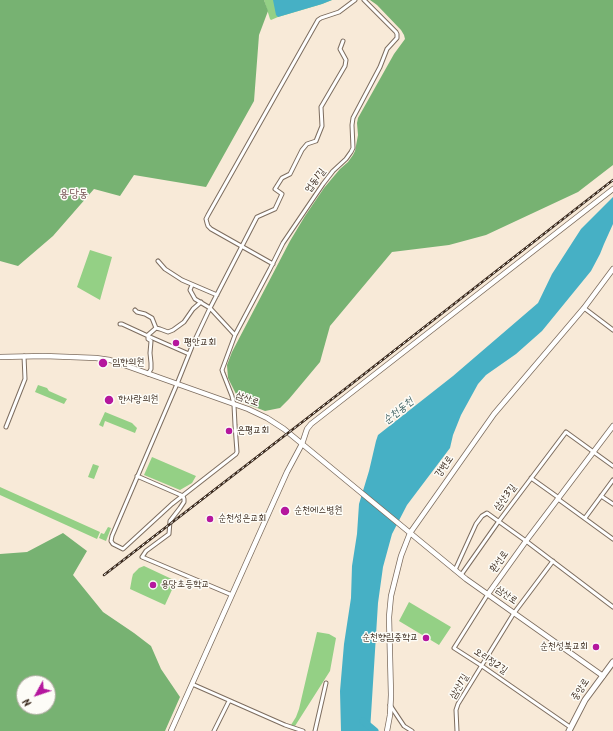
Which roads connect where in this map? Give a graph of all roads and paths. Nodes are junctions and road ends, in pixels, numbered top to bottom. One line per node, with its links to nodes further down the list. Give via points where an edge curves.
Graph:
1 (354, 0): 5 (street, via 339,12 318,20 208,214 208,226)
2 (364, 0): 7 (street, 업동1길, via 396,32 396,39 387,49 353,118 351,152 323,184 283,243)
3 (343, 41): 5 (street, via 340,49 346,60 345,66 321,107 322,126 316,141 307,144 290,174 282,178 275,189 282,194 275,209 257,217)
4 (613, 189): 28 (main road, via 313,421)
5 (241, 247): 7 (street); 10 (street)
6 (158, 261): 9 (street, via 165,269)
7 (273, 264): 18 (street, 업동1길)
8 (613, 269): 13 (main road, 강변로)
9 (192, 285): 10 (street); 11 (street, via 190,290)
10 (217, 295): 12 (street)
11 (201, 302): 12 (street); 16 (street, via 184,322 172,330 168,332)
12 (210, 308): 18 (street); 20 (street)
13 (584, 308): 17 (street); 40 (main road, 강변로, via 494,414)
14 (135, 310): 16 (street, via 152,318)
15 (120, 324): 19 (street)
16 (156, 328): 19 (street)
17 (613, 330)
18 (235, 335): 25 (street, 업동1길, via 222,370)
19 (148, 336): 20 (street); 23 (street, via 151,341 151,369)
20 (190, 354): 24 (street)
21 (24, 356): 22 (main road, 삼산로); 23 (main road, 삼산로, via 110,360); 27 (street, via 25,379)
22 (0, 357)
23 (148, 374): 24 (main road, 삼산로)
24 (177, 384): 25 (main road, 삼산로); 31 (street)
25 (234, 405): 28 (main road, 삼산로, via 267,418); 34 (street, 업동1길, via 238,452)
26 (613, 426): 29 (main road, 환선로)
27 (6, 427)
28 (302, 444): 40 (main road, 삼산로); 47 (main road)
29 (593, 452): 30 (street); 32 (street, 삼산3길, via 566,432); 36 (main road, 환선로)
30 (613, 466)
31 (137, 476): 34 (street); 34 (street, via 112,536 113,544 123,549)
32 (531, 478): 36 (street); 39 (street, 삼산3길)
33 (613, 480): 35 (street)
34 (183, 496): 47 (street, via 182,506 170,521 169,534 142,557)
35 (601, 496): 37 (street); 38 (street)
36 (559, 498): 38 (street); 42 (main road, 환선로)
37 (613, 504)
38 (585, 518): 41 (street)
39 (498, 521): 42 (street); 44 (street, via 487,513 482,516); 45 (street, 삼산3길)
40 (410, 533): 44 (main road, 삼산로); 56 (main road, 강변로, via 391,596)
41 (613, 539)
42 (526, 541): 43 (street); 46 (main road, 환선로)
43 (553, 561): 48 (street); 49 (street, 삼산1길)
44 (455, 570): 45 (main road, 삼산로)
45 (461, 574): 46 (main road, 삼산로)
46 (488, 594): 49 (main road, 삼산로); 51 (street, 오리정2길, via 454,648)
47 (232, 595): 54 (main road)
48 (613, 608)
49 (514, 613): 51 (street, 삼산1길); 52 (main road, 삼산로)
50 (613, 662): 52 (main road, 중앙로)
51 (482, 666): 57 (street, 오리정2길); 64 (street, 삼산1길, via 456,710)
52 (603, 676): 57 (main road, 중앙로, via 585,700)
53 (326, 683): 61 (street)
54 (192, 684): 55 (street); 58 (main road)
55 (229, 700): 59 (street); 60 (street)
56 (390, 704): 62 (main road, 강변로); 63 (street, via 404,726)
57 (570, 729)
58 (171, 731)
59 (214, 731)
60 (303, 731)
61 (315, 731)
62 (387, 731)
63 (412, 731)
64 (457, 731)

